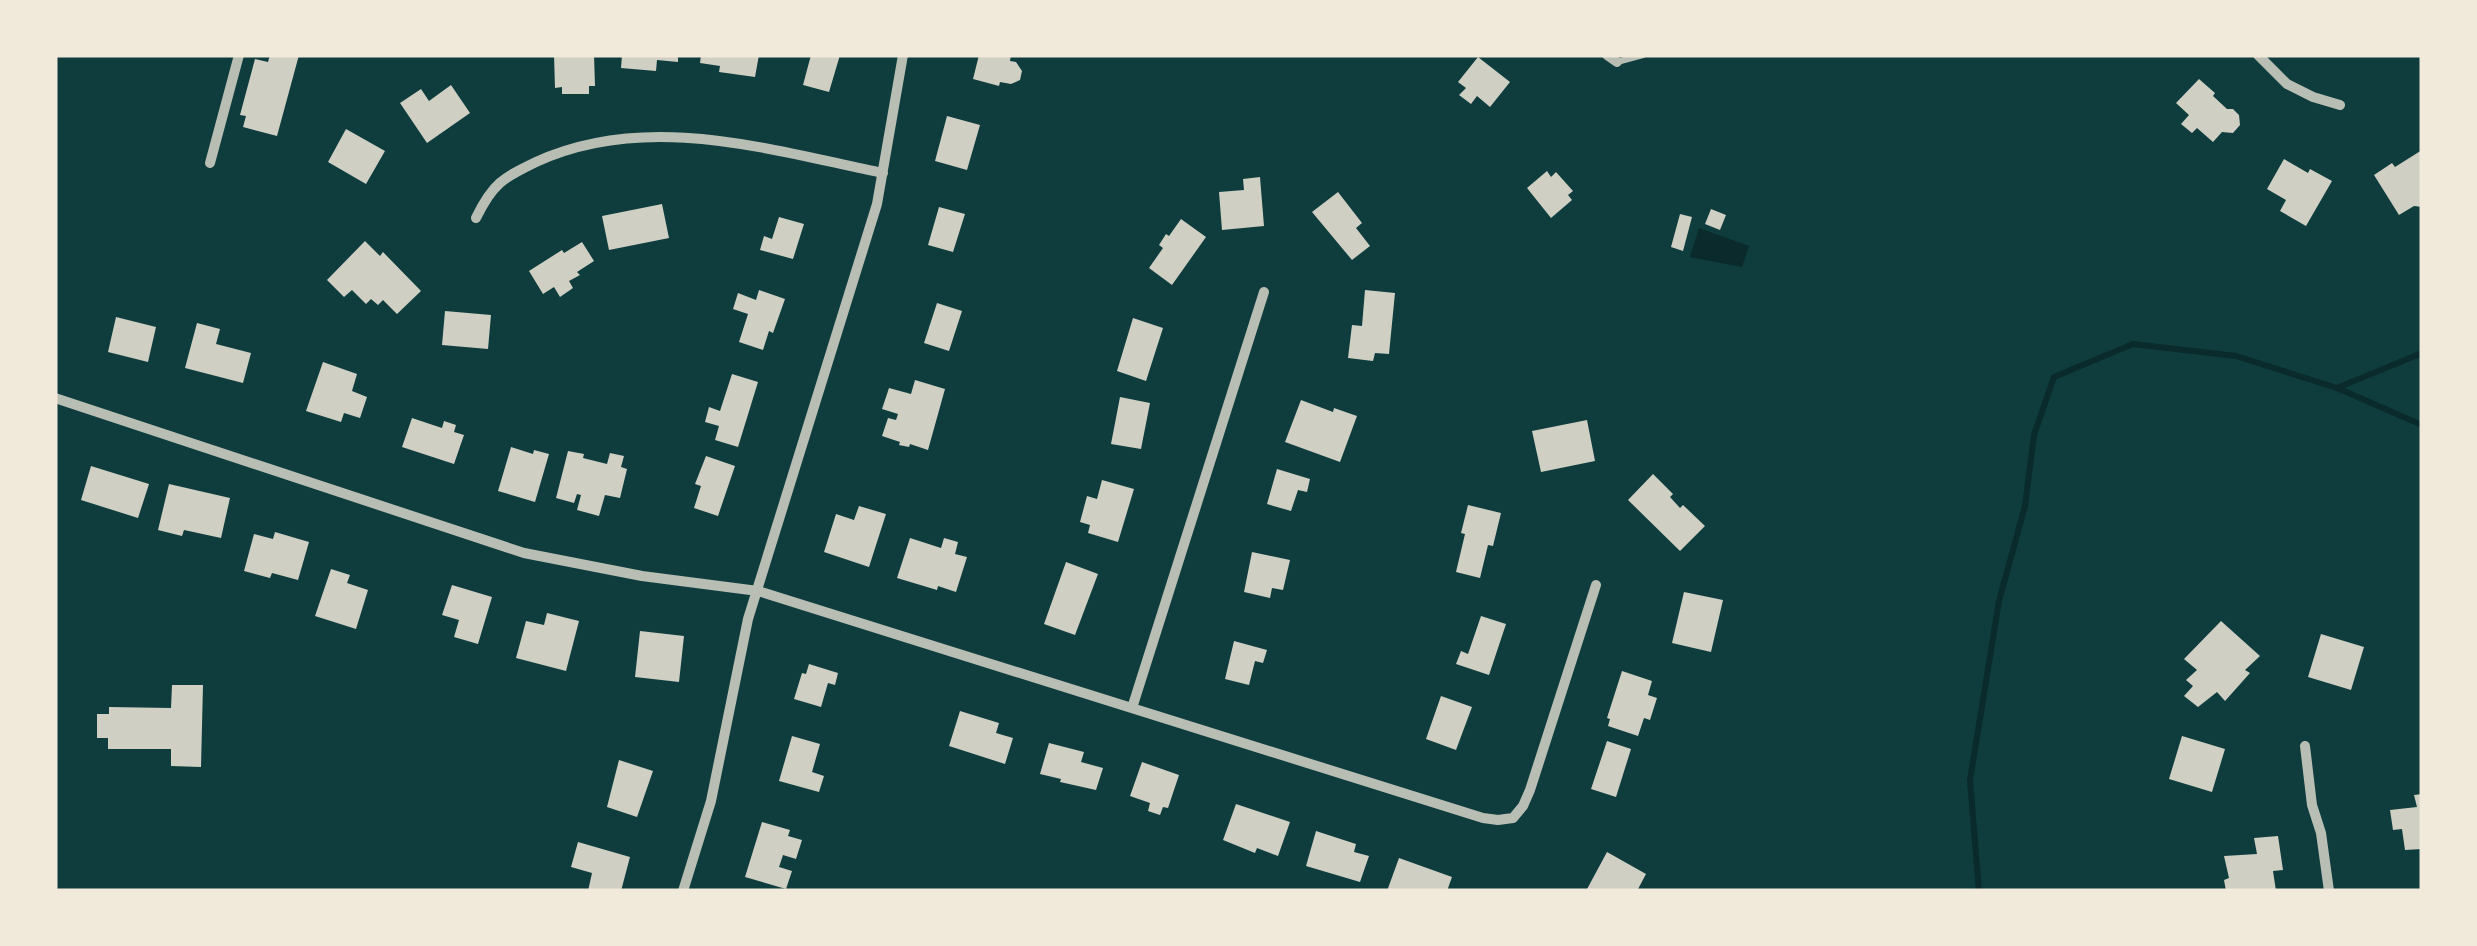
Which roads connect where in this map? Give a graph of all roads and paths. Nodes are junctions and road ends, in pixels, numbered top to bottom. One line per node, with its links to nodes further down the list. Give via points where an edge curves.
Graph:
1 (239, 55): 7 (street)
2 (902, 55): 8 (street)
3 (1643, 55): 5 (lane)
4 (2258, 55): 6 (street, via 2287,84)
5 (1612, 58)
6 (2340, 105)
7 (210, 163)
8 (883, 173): 9 (street, via 698,138 626,137 554,154 504,177); 13 (street)
9 (476, 218)
10 (1264, 292): 14 (street)
11 (55, 398): 13 (street, via 524,553)
12 (1596, 585): 14 (street, via 1530,790 1513,818 1483,818)
13 (758, 591): 14 (street); 16 (street)
14 (1132, 708)
15 (2306, 746): 17 (street)
16 (684, 891)
17 (2328, 891)

